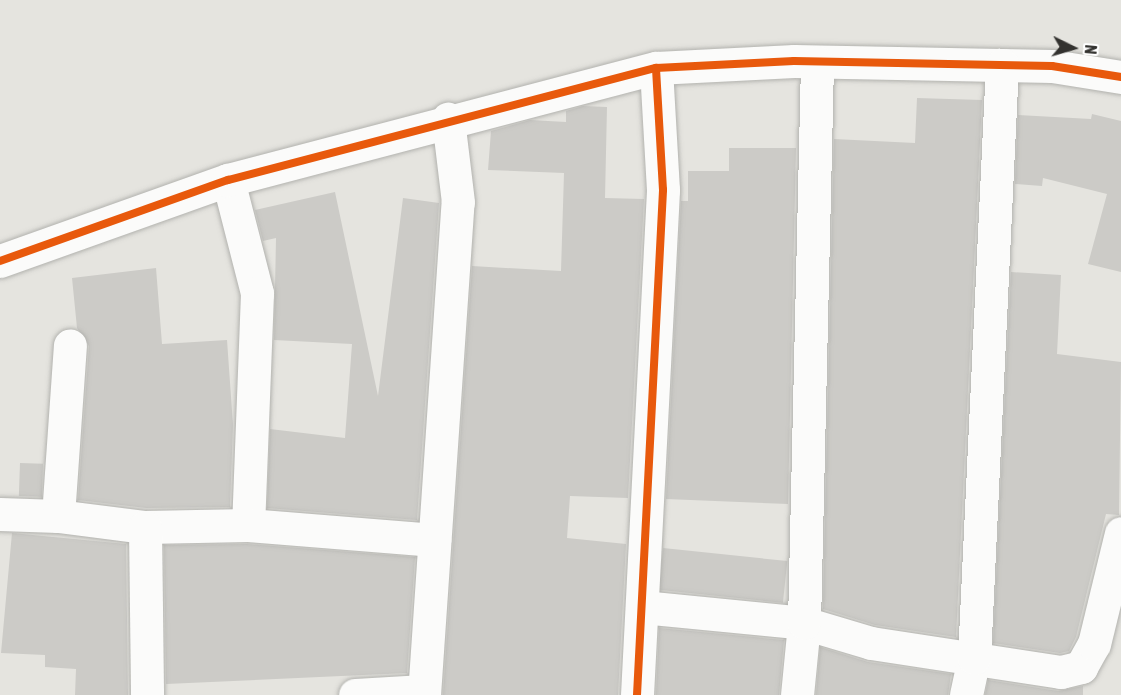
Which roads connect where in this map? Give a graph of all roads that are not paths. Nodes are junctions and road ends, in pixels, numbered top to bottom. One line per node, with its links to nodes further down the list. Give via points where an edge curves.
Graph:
1 (817, 62): 2 (street); 3 (street); 16 (street)
2 (1002, 65): 4 (street, via 1052,66); 17 (street)
3 (656, 68): 5 (street); 15 (street, via 663,190)
4 (1121, 77)
5 (448, 119): 6 (street); 14 (street, via 458,202)
6 (228, 180): 7 (street); 11 (street, via 257,294)
7 (0, 261)
8 (70, 345): 10 (street)
9 (0, 514): 10 (street)
10 (58, 516): 12 (street)
11 (248, 525): 12 (street); 14 (street)
12 (145, 527): 19 (street)
13 (1121, 533): 17 (street, via 1094,644 1081,667 1062,672)
14 (434, 540): 18 (street)
15 (642, 608): 16 (street); 21 (street)
16 (804, 623): 17 (street, via 871,643); 22 (street)
17 (974, 658): 23 (street)
18 (424, 693): 20 (street)
19 (147, 695)
20 (355, 695)
21 (637, 695)
22 (797, 695)
23 (966, 695)

